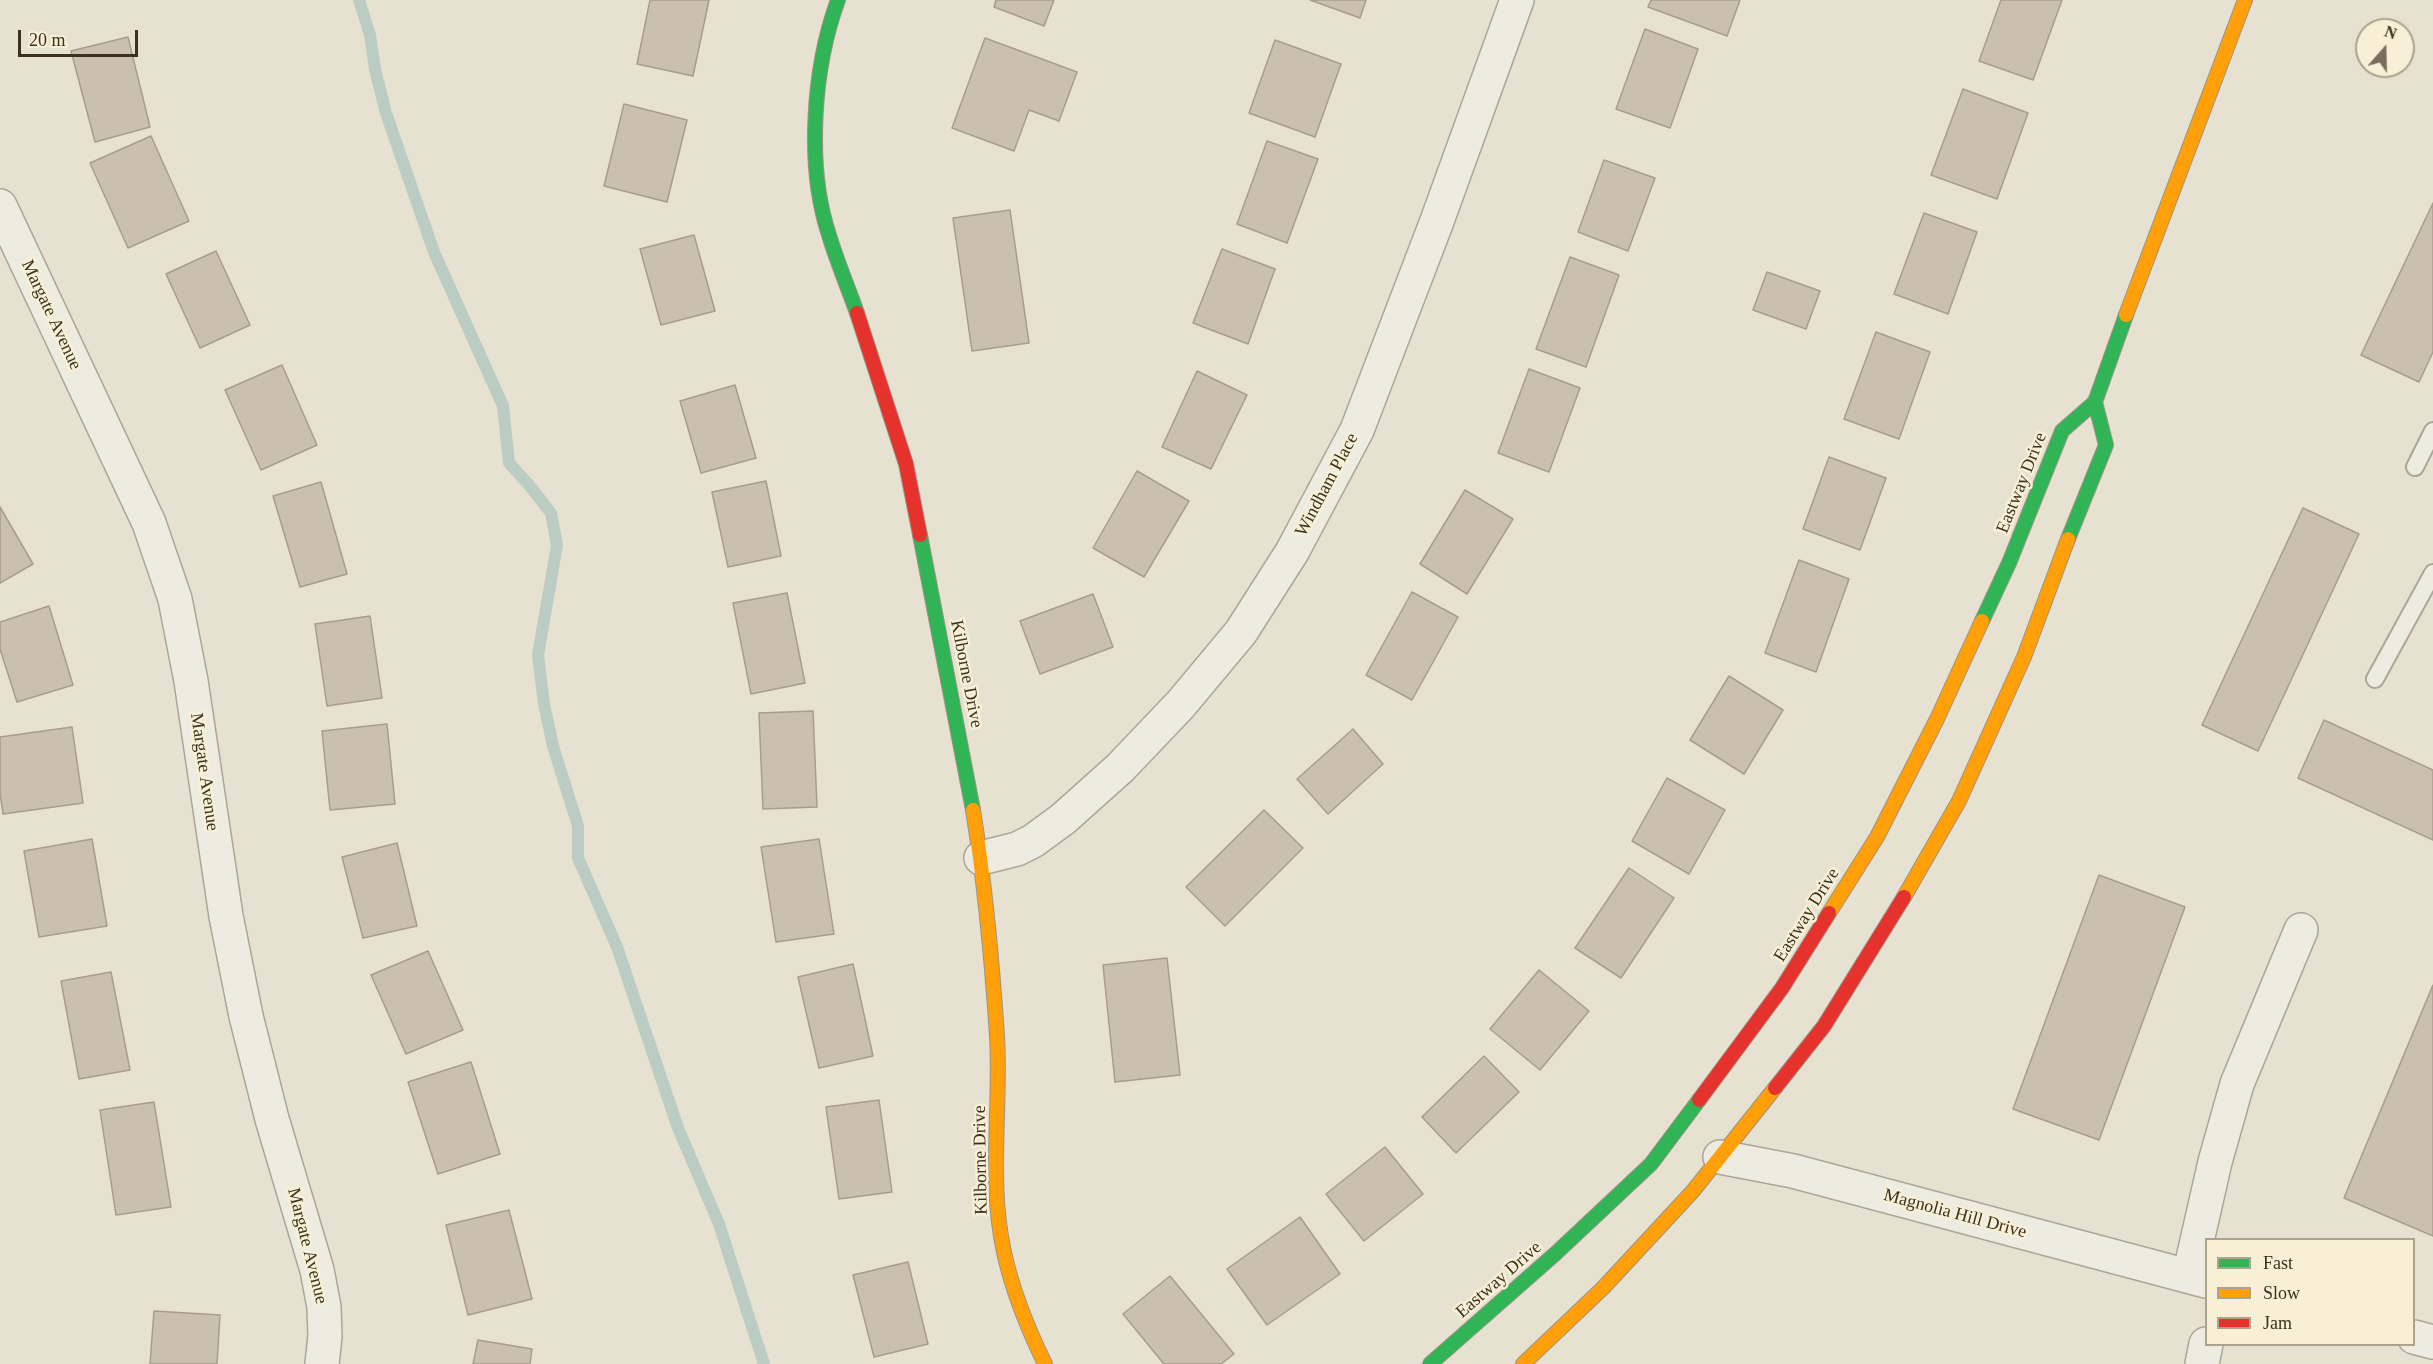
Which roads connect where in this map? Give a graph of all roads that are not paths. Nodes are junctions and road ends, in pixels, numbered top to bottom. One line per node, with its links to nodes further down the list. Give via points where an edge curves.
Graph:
1 (838, 0): 10 (main road, Kilborne Drive, via 818,80 814,143 821,202 828,234 870,347 906,464)
2 (1517, 0): 10 (street, Windham Place, via 1357,430 1292,552 1241,632 1181,704 1120,768 1034,841)
3 (2245, 0): 5 (main road, Eastway Drive)
4 (0, 206): 19 (street, Margate Avenue, via 149,523 175,599 246,1016 317,1270 326,1336)
5 (2095, 402): 12 (main road, via 2106,445 2024,657 1959,801 1923,867 1824,1026); 21 (main road, Eastway Drive, via 2062,431 2009,563 1937,719 1877,837 1782,988 1651,1164)
6 (2433, 431): 7 (lane)
7 (2415, 467)
8 (2433, 573): 9 (lane)
9 (2375, 679)
10 (981, 858): 20 (main road, Kilborne Drive, via 998,1037 1001,1236 1015,1294)
11 (2301, 930): 13 (street, Magnolia Hill Drive, via 2237,1084)
12 (1720, 1157): 15 (street, Magnolia Hill Drive, via 1793,1171); 22 (main road, via 1603,1288)
13 (2206, 1238)
14 (2205, 1243): 15 (street, Magnolia Hill Drive)
15 (2198, 1278)
16 (2415, 1337): 17 (street)
17 (2433, 1342)
18 (2206, 1346): 23 (street)
19 (322, 1364)
20 (1045, 1364)
21 (1430, 1364)
22 (1523, 1364)
23 (2202, 1364)

